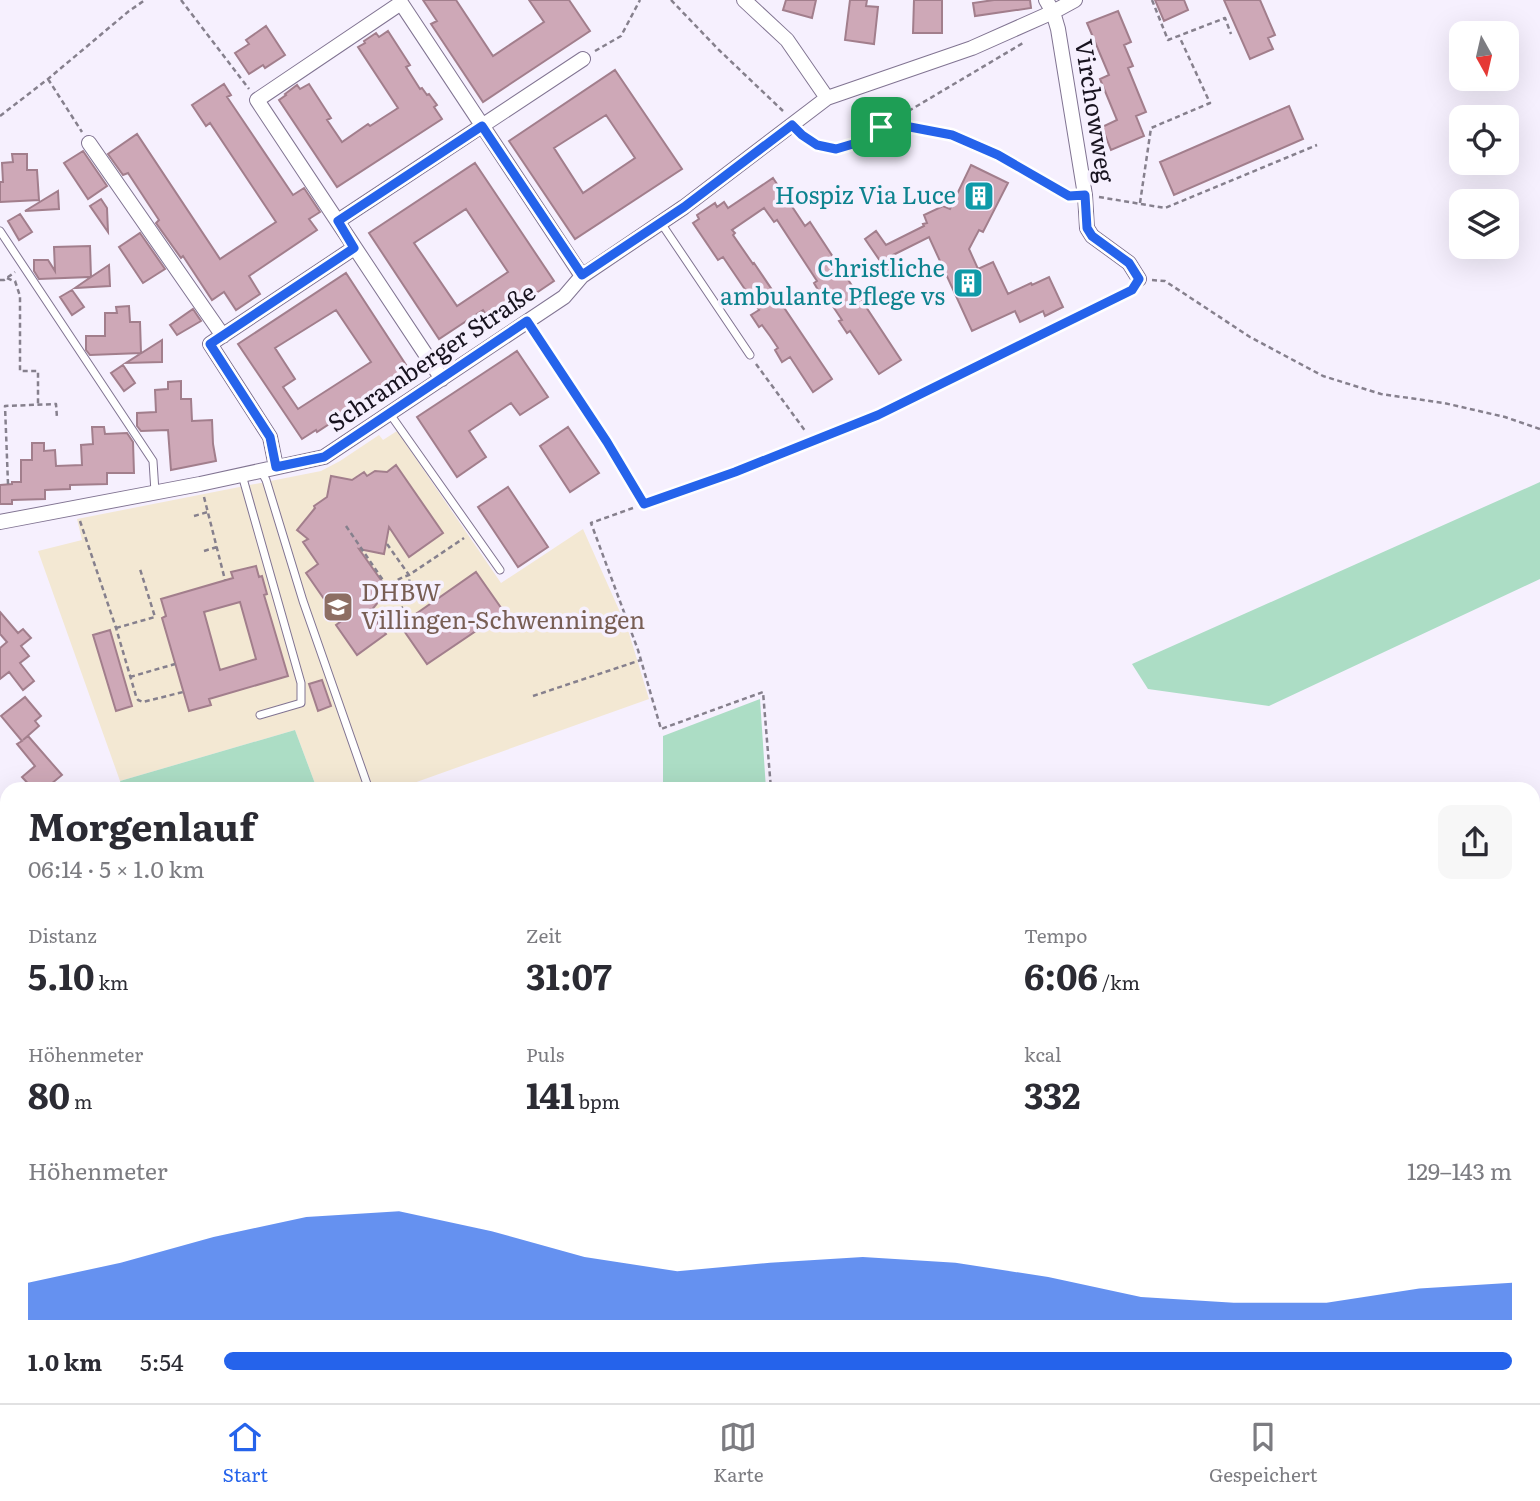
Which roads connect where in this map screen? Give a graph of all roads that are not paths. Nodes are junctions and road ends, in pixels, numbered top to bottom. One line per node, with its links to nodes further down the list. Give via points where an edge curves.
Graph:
1 (744, 0): 5 (street, via 787,40)
2 (1075, 0): 3 (street, Schramberger Straße)
3 (1050, 6): 5 (street, Schramberger Straße, via 972,48); 13 (street, Virchowweg, via 1058,29 1087,228 1129,263)
4 (583, 59): 6 (street)
5 (827, 97): 9 (street, Schramberger Straße)
6 (482, 126): 8 (street); 8 (street, via 401,3 257,100); 12 (street)
7 (89, 143): 15 (street)
8 (338, 221): 11 (street)
9 (660, 223): 12 (street, Schramberger Straße); 16 (lane)
10 (0, 231): 23 (lane, via 152,461)
11 (354, 248): 15 (street); 17 (street)
12 (582, 275): 14 (street, Schramberger Straße, via 564,297)
13 (1139, 279): 24 (lane, via 1132,290 1096,309 878,415)
14 (527, 321): 17 (street, Schramberger Straße); 19 (lane)
15 (223, 336): 20 (street, via 210,344 270,437)
16 (750, 355)
17 (442, 379): 18 (street, Schramberger Straße)
18 (390, 414): 20 (street, Schramberger Straße, via 324,457); 26 (lane)
19 (607, 442)
20 (276, 467): 21 (street, Schramberger Straße)
21 (260, 471): 22 (street, Schramberger Straße); 28 (lane)
22 (242, 475): 23 (street, Schramberger Straße); 27 (lane, via 301,683 301,703)
23 (155, 492): 25 (street, Schramberger Straße)
24 (644, 504)
25 (0, 522)
26 (500, 569)
27 (260, 715)
28 (366, 782)

